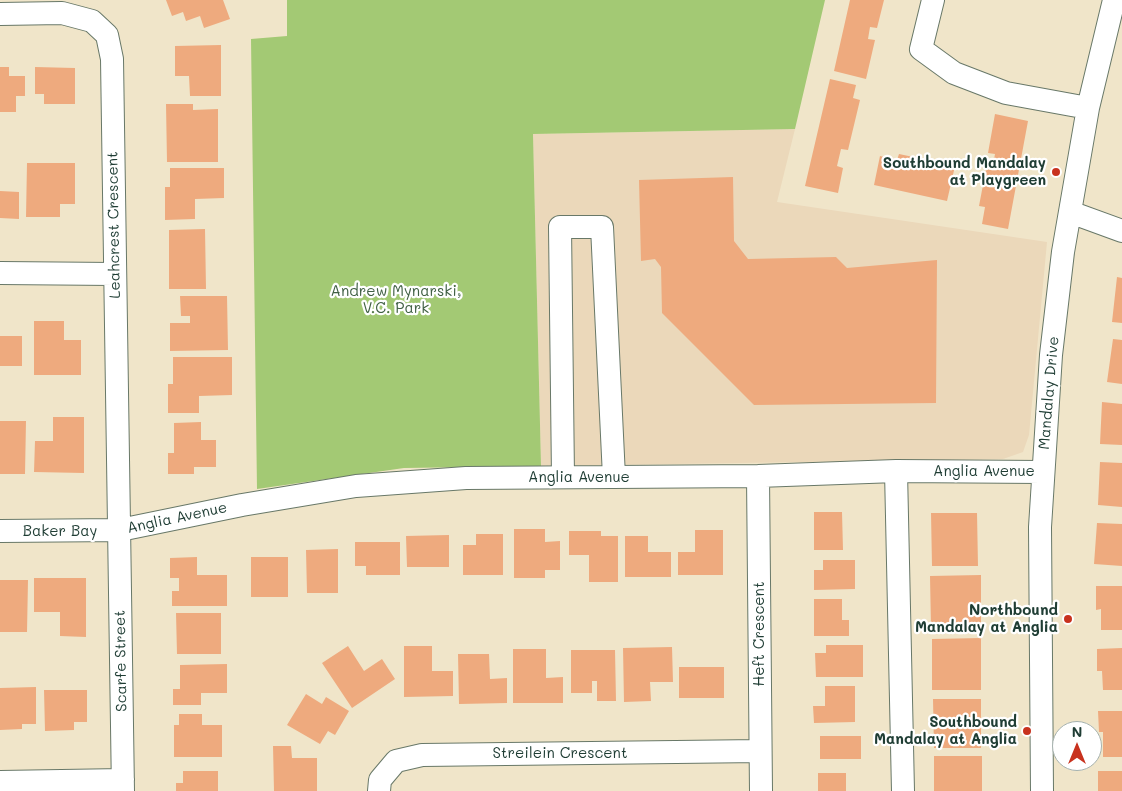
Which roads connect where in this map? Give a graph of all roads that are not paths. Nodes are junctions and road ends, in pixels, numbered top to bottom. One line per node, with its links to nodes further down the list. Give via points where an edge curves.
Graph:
1 (933, 0): 4 (street, via 921,49 954,73 1006,92)
2 (1114, 0): 4 (street, Mandalay Drive)
3 (0, 14): 8 (street, Leahcrest Crescent, via 62,13 92,21 108,35 112,60)
4 (1088, 108): 5 (street, Mandalay Drive)
5 (1070, 212): 6 (street); 10 (street, Mandalay Drive, via 1056,306)
6 (1122, 230)
7 (0, 273): 8 (street)
8 (114, 274): 14 (street, Leahcrest Crescent)
9 (896, 471): 10 (street, Anglia Avenue); 11 (street, Anglia Avenue); 21 (street)
10 (1042, 472): 22 (street, Mandalay Drive)
11 (758, 476): 13 (street, Anglia Avenue); 16 (street, Heft Crescent)
12 (563, 477): 13 (street, Anglia Avenue); 13 (street, via 560,227 602,227); 14 (street, Anglia Avenue, via 466,478 356,486)
13 (614, 477)
14 (120, 530): 15 (street, Baker Bay); 18 (street, Scarfe Street)
15 (0, 531)
16 (760, 751): 19 (street, Streilein Crescent, via 422,755 396,761 380,780); 20 (street, Heft Crescent)
17 (0, 782): 18 (street)
18 (123, 786)
19 (379, 791)
20 (761, 791)
21 (903, 791)
22 (1042, 791)

